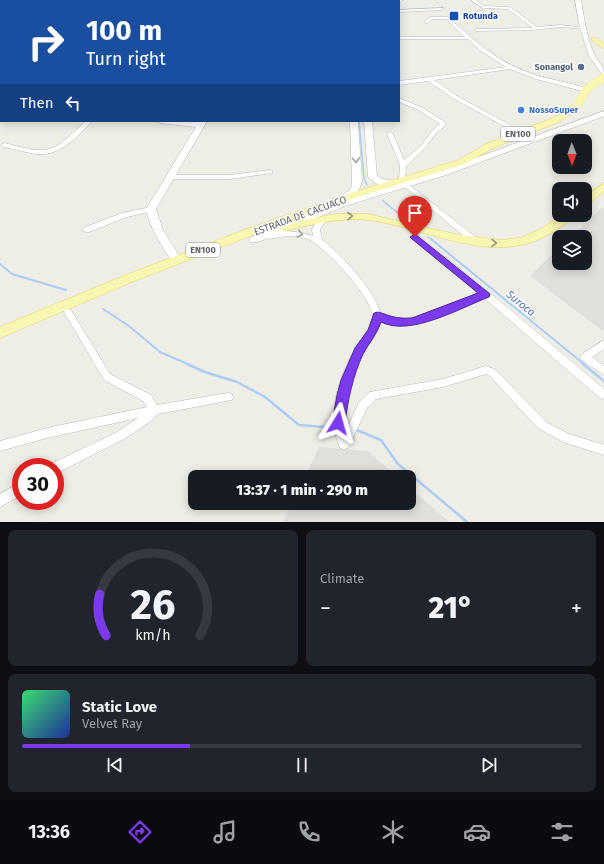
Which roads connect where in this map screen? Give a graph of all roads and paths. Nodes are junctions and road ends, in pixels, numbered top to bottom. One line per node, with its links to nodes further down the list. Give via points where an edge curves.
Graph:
1 (473, 0): 6 (street, via 486,7 509,8)
2 (579, 1): 7 (main road); 11 (main road)
3 (442, 9): 4 (street)
4 (400, 11)
5 (426, 22): 10 (street, via 431,18 447,18)
6 (536, 28): 7 (street); 8 (street)
7 (583, 28): 13 (main road)
8 (478, 30)
9 (400, 38): 10 (street)
10 (469, 38): 15 (street, via 486,54)
11 (594, 39): 12 (main road)
12 (604, 48)
13 (592, 56): 14 (main road); 16 (main road)
14 (604, 61)
15 (510, 68): 18 (street); 20 (street)
16 (604, 73)
17 (604, 77): 20 (main road, EN100, bridge)
18 (429, 79): 19 (street); 29 (street, via 455,97)
19 (400, 83)
20 (586, 90): 29 (main road, EN100, bridge, via 576,107 562,118)
21 (400, 100): 33 (street, via 421,109 443,123 429,136 423,147)
22 (604, 108): 32 (main road, ESTRADA DE CACUACO)
23 (604, 113): 36 (main road, ESTRADA DE CACUACO, via 463,166)
24 (88, 122): 31 (street, via 51,150 40,152)
25 (181, 122): 28 (main road)
26 (354, 122): 40 (main road, one-way to 40, via 358,182 354,190)
27 (368, 122): 36 (main road, via 373,177 380,182)
28 (202, 123): 35 (main road)
29 (520, 133): 32 (main road, EN100, via 471,155)
30 (390, 134): 33 (street)
31 (4, 145)
32 (462, 162): 36 (main road, ESTRADA DE CACUACO / EN100)
33 (402, 165): 36 (street)
34 (270, 172): 35 (street, via 230,177)
35 (169, 177): 41 (main road)
36 (400, 183): 38 (main road, ESTRADA DE CACUACO / EN100); 49 (street)
37 (604, 186): 39 (main road)
38 (373, 192): 40 (main road, ESTRADA DE CACUACO / EN100); 44 (main road, ESTRADA DE CACUACO)
39 (592, 196)
40 (344, 198): 50 (main road, ESTRADA DE CACUACO / EN100)
41 (151, 209): 45 (street, via 125,215); 50 (main road, via 152,220 159,234)
42 (323, 219): 44 (main road, ESTRADA DE CACUACO); 48 (street, via 316,229); 49 (main road, ESTRADA DE CACUACO, one-way to 49, via 354,216 387,220)
43 (560, 222): 49 (main road, ESTRADA DE CACUACO, one-way to 43, via 504,243 532,238)
44 (284, 227): 47 (main road, ESTRADA DE CACUACO)
45 (86, 230)
46 (415, 237): 51 (street)
47 (254, 240): 48 (street, one-way to 48, via 288,232); 52 (main road, ESTRADA DE CACUACO / EN100, via 126,287)
48 (318, 240): 53 (street, via 366,291)
49 (475, 241)
50 (177, 260): 54 (main road, ESTRADA DE CACUACO / EN100, via 108,286)
51 (485, 294): 53 (street, via 412,322 388,321); 58 (street)
52 (68, 312): 55 (main road, ESTRADA DE CACUACO / EN100); 60 (street, via 107,377 147,398)
53 (378, 315): 62 (street, via 373,331 359,351 343,395 338,423 344,444 360,408 374,395 443,383 486,370 542,424 567,438)
54 (0, 333)
55 (0, 342)
56 (604, 344): 57 (street, via 585,357)
57 (604, 371)
58 (604, 395)
59 (228, 397): 60 (street)
60 (155, 410): 61 (street, via 47,433); 63 (street, via 144,422 127,433)
61 (0, 446)
62 (604, 450)
63 (64, 463)
64 (12, 494): 65 (street)
65 (0, 501)

